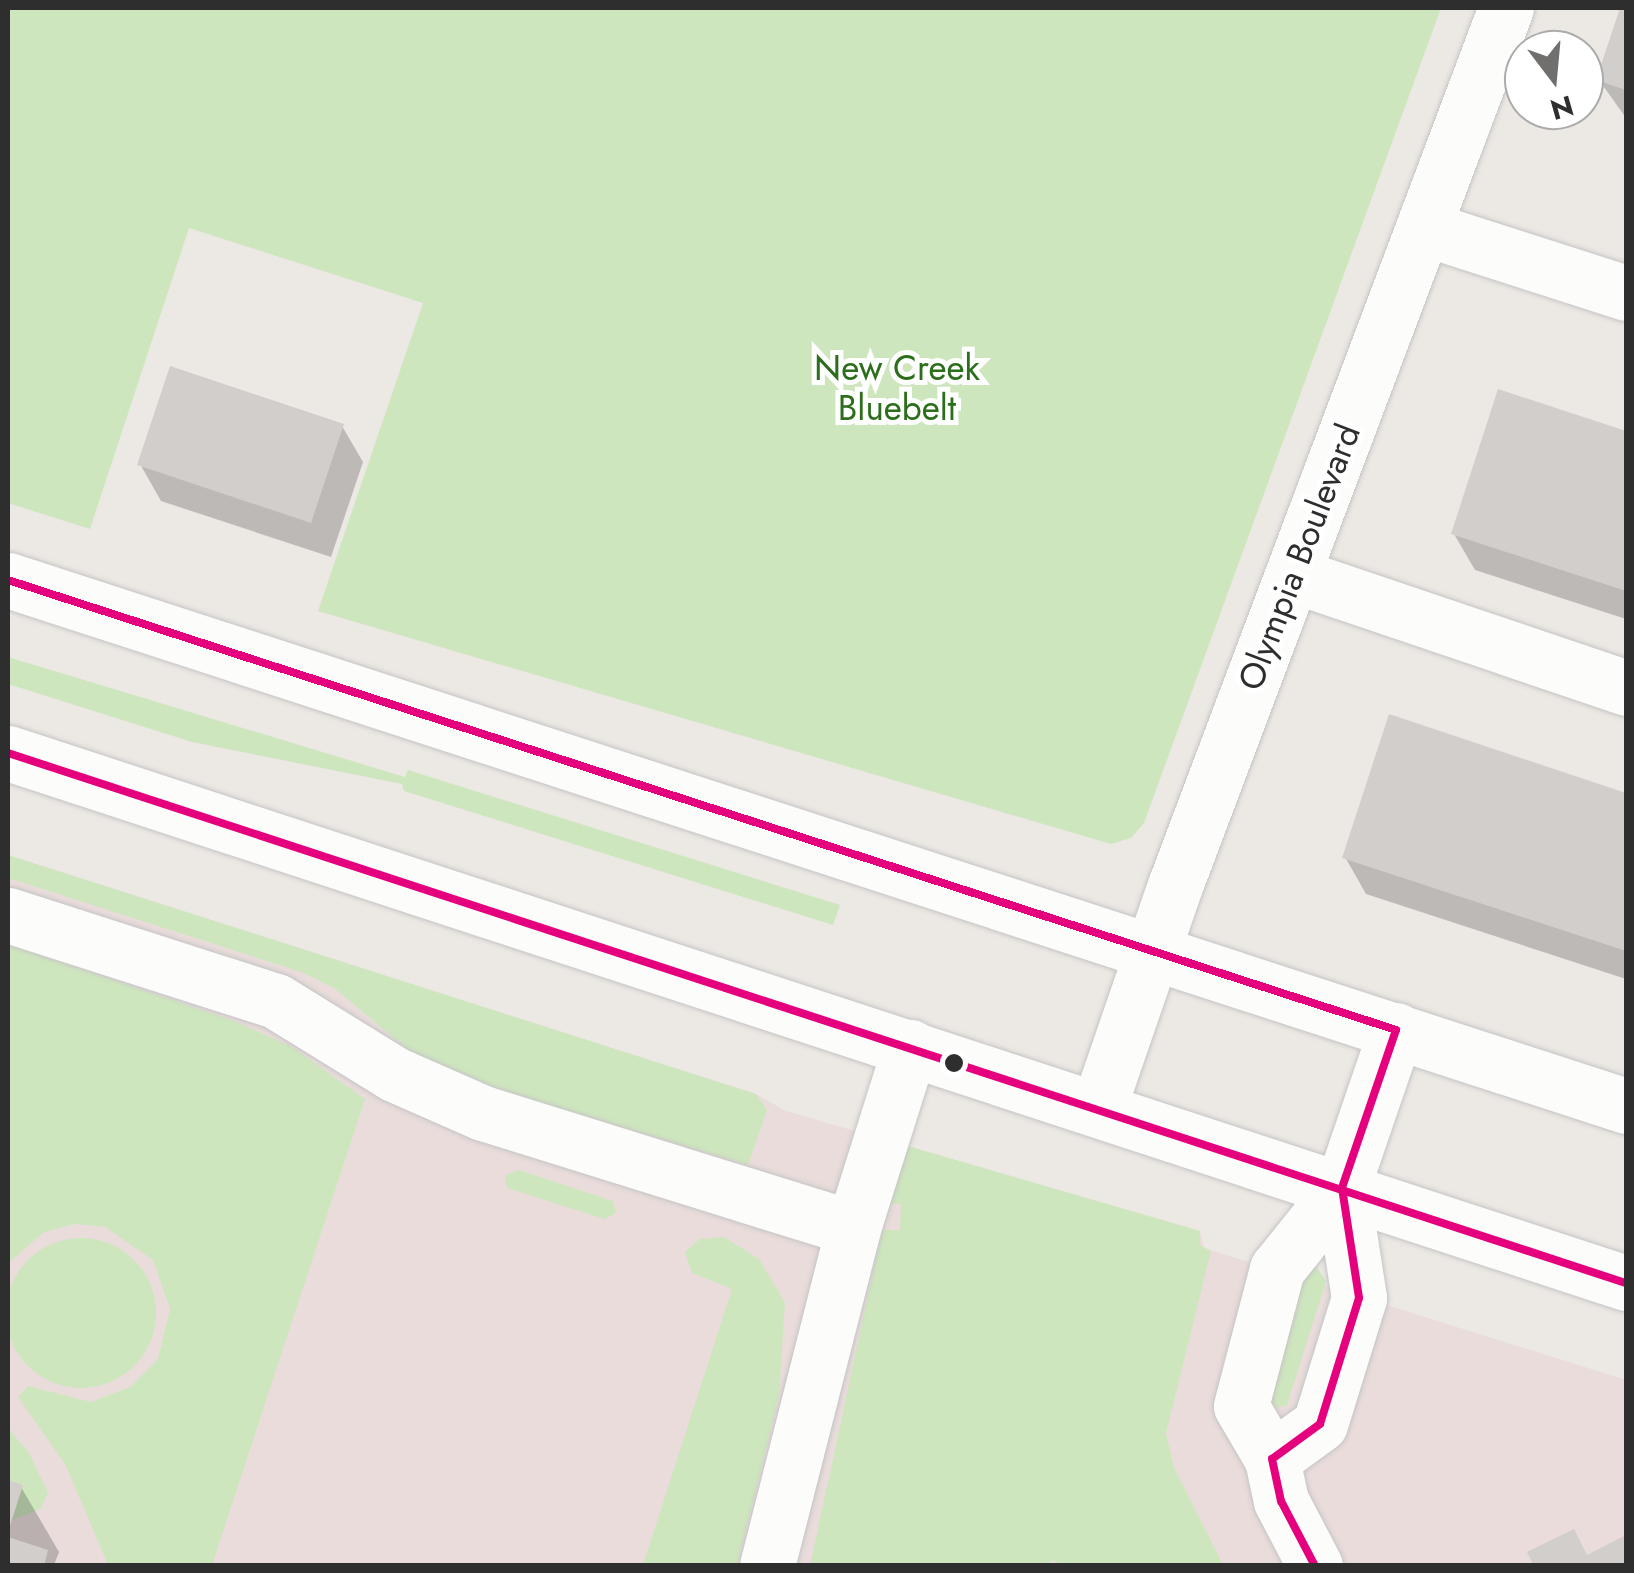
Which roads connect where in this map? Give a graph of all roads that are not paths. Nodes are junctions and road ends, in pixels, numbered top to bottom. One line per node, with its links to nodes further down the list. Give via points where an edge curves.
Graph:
1 (1506, 8): 2 (street, Olympia Boulevard)
2 (1424, 228): 3 (street); 4 (street, Olympia Boulevard)
3 (1626, 293)
4 (1293, 575): 6 (street); 9 (street, Olympia Boulevard)
5 (8, 580): 9 (street)
6 (1626, 688)
7 (8, 753): 11 (street)
8 (8, 914): 15 (street, via 276,1001 394,1074 483,1113)
9 (1151, 950): 10 (street); 13 (street, Olympia Boulevard)
10 (1396, 1030): 12 (street); 14 (street)
11 (910, 1047): 13 (street); 15 (street)
12 (1626, 1106)
13 (1098, 1109): 14 (street)
14 (1342, 1188): 16 (street); 17 (street, via 1359,1298 1320,1424); 17 (street, via 1277,1269 1241,1406)
15 (853, 1228): 18 (street)
16 (1626, 1283)
17 (1272, 1459): 19 (street, via 1281,1501)
18 (767, 1566)
19 (1314, 1566)

